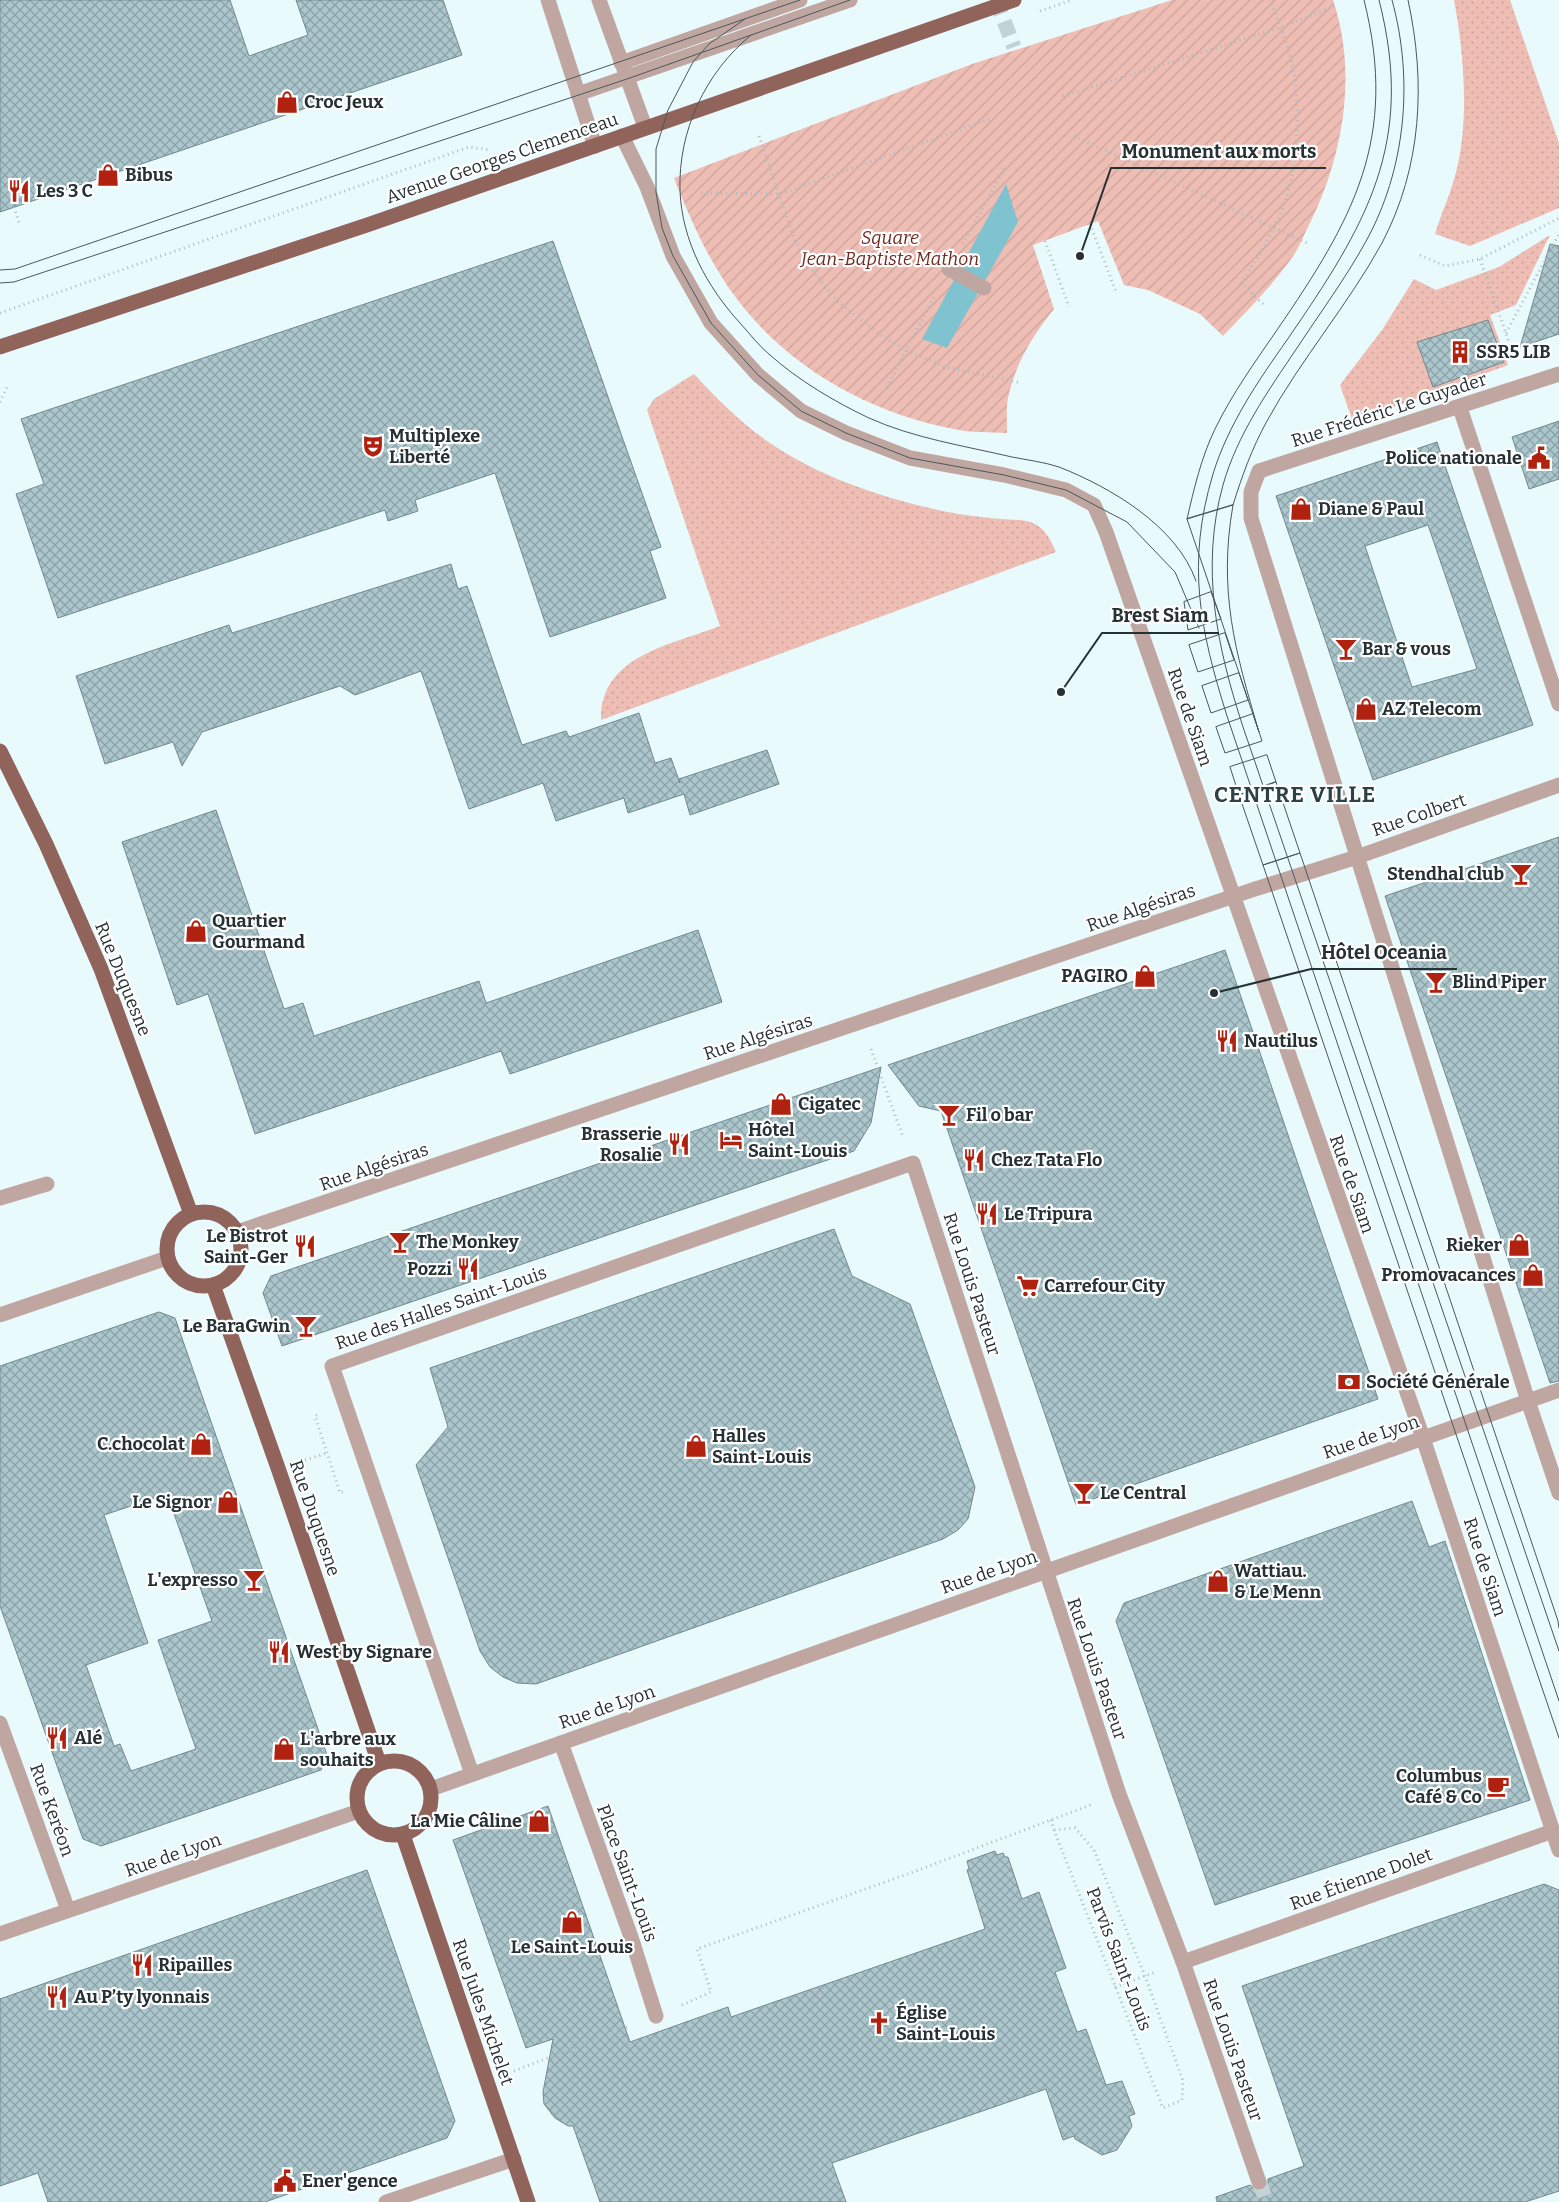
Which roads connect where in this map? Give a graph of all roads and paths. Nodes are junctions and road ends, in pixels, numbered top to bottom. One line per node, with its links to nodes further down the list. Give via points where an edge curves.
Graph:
1 (548, 0): 11 (street)
2 (599, 0): 9 (street)
3 (800, 0): 9 (street)
4 (850, 0): 10 (street)
5 (1014, 0): 14 (main road, Avenue Georges Clemenceau)
6 (1270, 0): 8 (path)
7 (1337, 5): 8 (path)
8 (1279, 28): 12 (path); 26 (path, via 1290,53 1297,93 1296,139 1291,182)
9 (621, 63): 10 (street)
10 (627, 78): 11 (street); 14 (street)
11 (578, 94): 18 (street)
12 (1063, 96)
13 (990, 119): 21 (path)
14 (645, 128): 15 (main road, Avenue Georges Clemenceau)
15 (622, 136): 18 (main road, Avenue Georges Clemenceau); 53 (street, Rue de Siam, via 647,187 673,256 711,323 758,376 801,411 910,458 1066,490 1094,505)
16 (759, 136): 21 (path)
17 (1074, 136): 26 (path)
18 (595, 146): 39 (main road, Avenue Georges Clemenceau)
19 (490, 150): 38 (path, via 469,147)
20 (701, 193): 21 (path)
21 (780, 194): 40 (path, via 794,238 837,302)
22 (14, 207): 25 (path)
23 (1559, 218): 32 (path)
24 (1090, 224): 35 (path)
25 (20, 226)
26 (1274, 228): 30 (path); 36 (path, via 1241,283)
27 (887, 234): 33 (path)
28 (1559, 234): 32 (path, via 1506,333)
29 (1045, 241): 37 (path)
30 (1310, 244)
31 (1420, 255): 32 (path, via 1445,266)
32 (1480, 259)
33 (949, 268): 34 (street)
34 (984, 288)
35 (1116, 292)
36 (1263, 304)
37 (1068, 307)
38 (0, 314)
39 (0, 347)
40 (905, 350): 42 (path, via 946,367); 44 (path)
41 (1559, 374): 46 (street, Rue Frédéric Le Guyader)
42 (1020, 383)
43 (8, 385): 45 (path)
44 (887, 387)
45 (0, 402)
46 (1460, 408): 47 (street); 51 (street, Rue Frédéric Le Guyader, via 1259,471 1251,492 1251,518)
47 (1559, 704)
48 (0, 738): 49 (main road, Rue Duquesne)
49 (3, 757): 58 (main road, Rue Duquesne, via 46,844 101,969)
50 (1559, 785): 51 (street, Rue Colbert)
51 (1356, 857): 52 (street, Rue Colbert); 64 (street)
52 (1290, 878): 53 (street, Rue Algésiras)
53 (1232, 897): 54 (street, Rue Algésiras); 66 (street, Rue de Siam)
54 (861, 1023): 55 (path); 59 (street, Rue Algésiras)
55 (913, 1163): 69 (street, Rue Louis Pasteur); 73 (street, Rue des Halles Saint-Louis, via 332,1366)
56 (47, 1184): 57 (street)
57 (0, 1198)
58 (191, 1214): 59 (main road, via 207,1212 223,1217); 60 (main road, via 172,1230)
59 (237, 1232): 61 (main road, via 241,1256 236,1269)
60 (167, 1258): 61 (main road, via 184,1281 198,1286); 62 (street)
61 (213, 1286): 72 (main road, Rue Duquesne)
62 (0, 1315)
63 (1559, 1390): 64 (street, Rue de Lyon)
64 (1528, 1400): 66 (street, Rue de Lyon); 68 (street)
65 (315, 1416): 67 (path)
66 (1423, 1438): 69 (street, Rue de Lyon); 79 (street, Rue de Siam)
67 (340, 1493)
68 (1559, 1493)
69 (1045, 1572): 71 (street, Rue de Lyon); 75 (street, Rue Louis Pasteur)
70 (0, 1723): 82 (street, Rue Keréon)
71 (560, 1743): 73 (street, Rue de Lyon); 87 (street, Place Saint-Louis, via 631,1937)
72 (379, 1764): 74 (main road, via 392,1760 405,1762 426,1777); 76 (main road, via 367,1772 360,1783)
73 (472, 1774): 74 (street, Rue de Lyon)
74 (431, 1789): 80 (main road, via 432,1803 427,1818)
75 (1119, 1794): 77 (path); 84 (street, Rue Louis Pasteur)
76 (358, 1811): 80 (main road, via 376,1831 389,1836); 82 (street, Rue de Lyon)
77 (1051, 1820): 78 (path, Parvis Saint-Louis); 87 (path, via 697,1949 711,1992)
78 (1054, 1830): 85 (path, Parvis Saint-Louis, via 1075,1828 1094,1850); 86 (path, Parvis Saint-Louis)
79 (1552, 1831): 81 (street, Rue de Siam); 84 (street, Rue Étienne Dolet)
80 (403, 1835): 88 (main road, Rue Jules Michelet)
81 (1559, 1850)
82 (68, 1910): 83 (street, Rue de Lyon)
83 (0, 1934)
84 (1183, 1962): 90 (street, Rue Louis Pasteur)
85 (1145, 1976): 86 (path); 86 (path, Parvis Saint-Louis, via 1183,2081 1182,2100 1163,2108)
86 (1115, 1988)
87 (656, 2016): 88 (path)
88 (487, 2081): 89 (main road, Rue Jules Michelet)
89 (514, 2159): 91 (street); 92 (main road, Rue Jules Michelet)
90 (1259, 2182)
91 (386, 2202)
92 (528, 2202)

